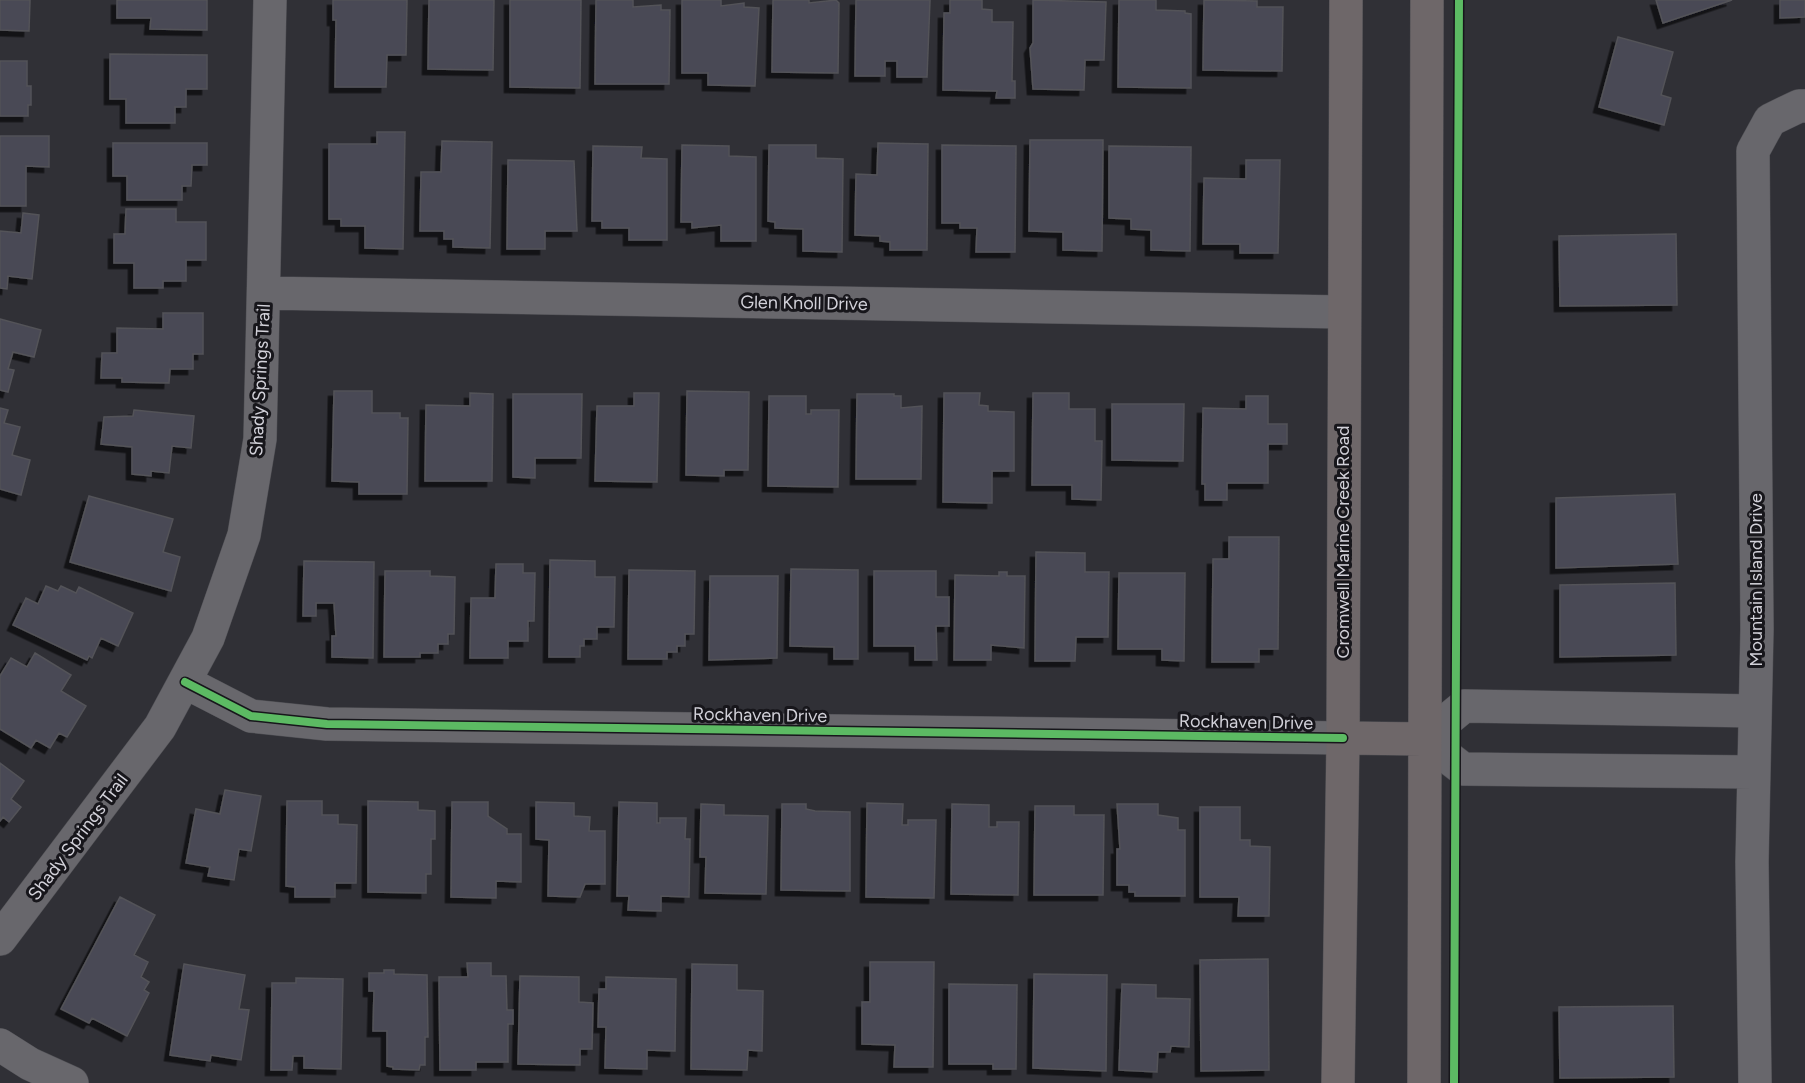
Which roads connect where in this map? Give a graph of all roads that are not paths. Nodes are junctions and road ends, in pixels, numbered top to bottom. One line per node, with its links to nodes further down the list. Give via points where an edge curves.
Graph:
1 (270, 0): 5 (street, Shady Springs Trail)
2 (1346, 0): 6 (main road, Cromwell Marine Creek Road)
3 (1427, 0): 10 (main road)
4 (1805, 106): 8 (street, Mountain Island Drive, via 1770,120 1753,151)
5 (264, 293): 6 (street, Glen Knoll Drive); 7 (street, Shady Springs Trail, via 260,439 244,535 208,638)
6 (1343, 312): 9 (main road, Cromwell Marine Creek Road)
7 (185, 682): 9 (street, Rockhaven Drive, via 251,716 327,724); 12 (street, Shady Springs Trail, via 160,727)
8 (1755, 711): 10 (street, via 1464,706); 11 (street, Mountain Island Drive)
9 (1343, 738): 10 (main road); 15 (main road, Cromwell Marine Creek Road)
10 (1424, 739): 11 (street, via 1463,769); 16 (main road)
11 (1754, 772): 17 (street, Mountain Island Drive)
12 (0, 939)
13 (0, 1045): 14 (street)
14 (72, 1083)
15 (1338, 1083)
16 (1424, 1083)
17 (1755, 1083)

